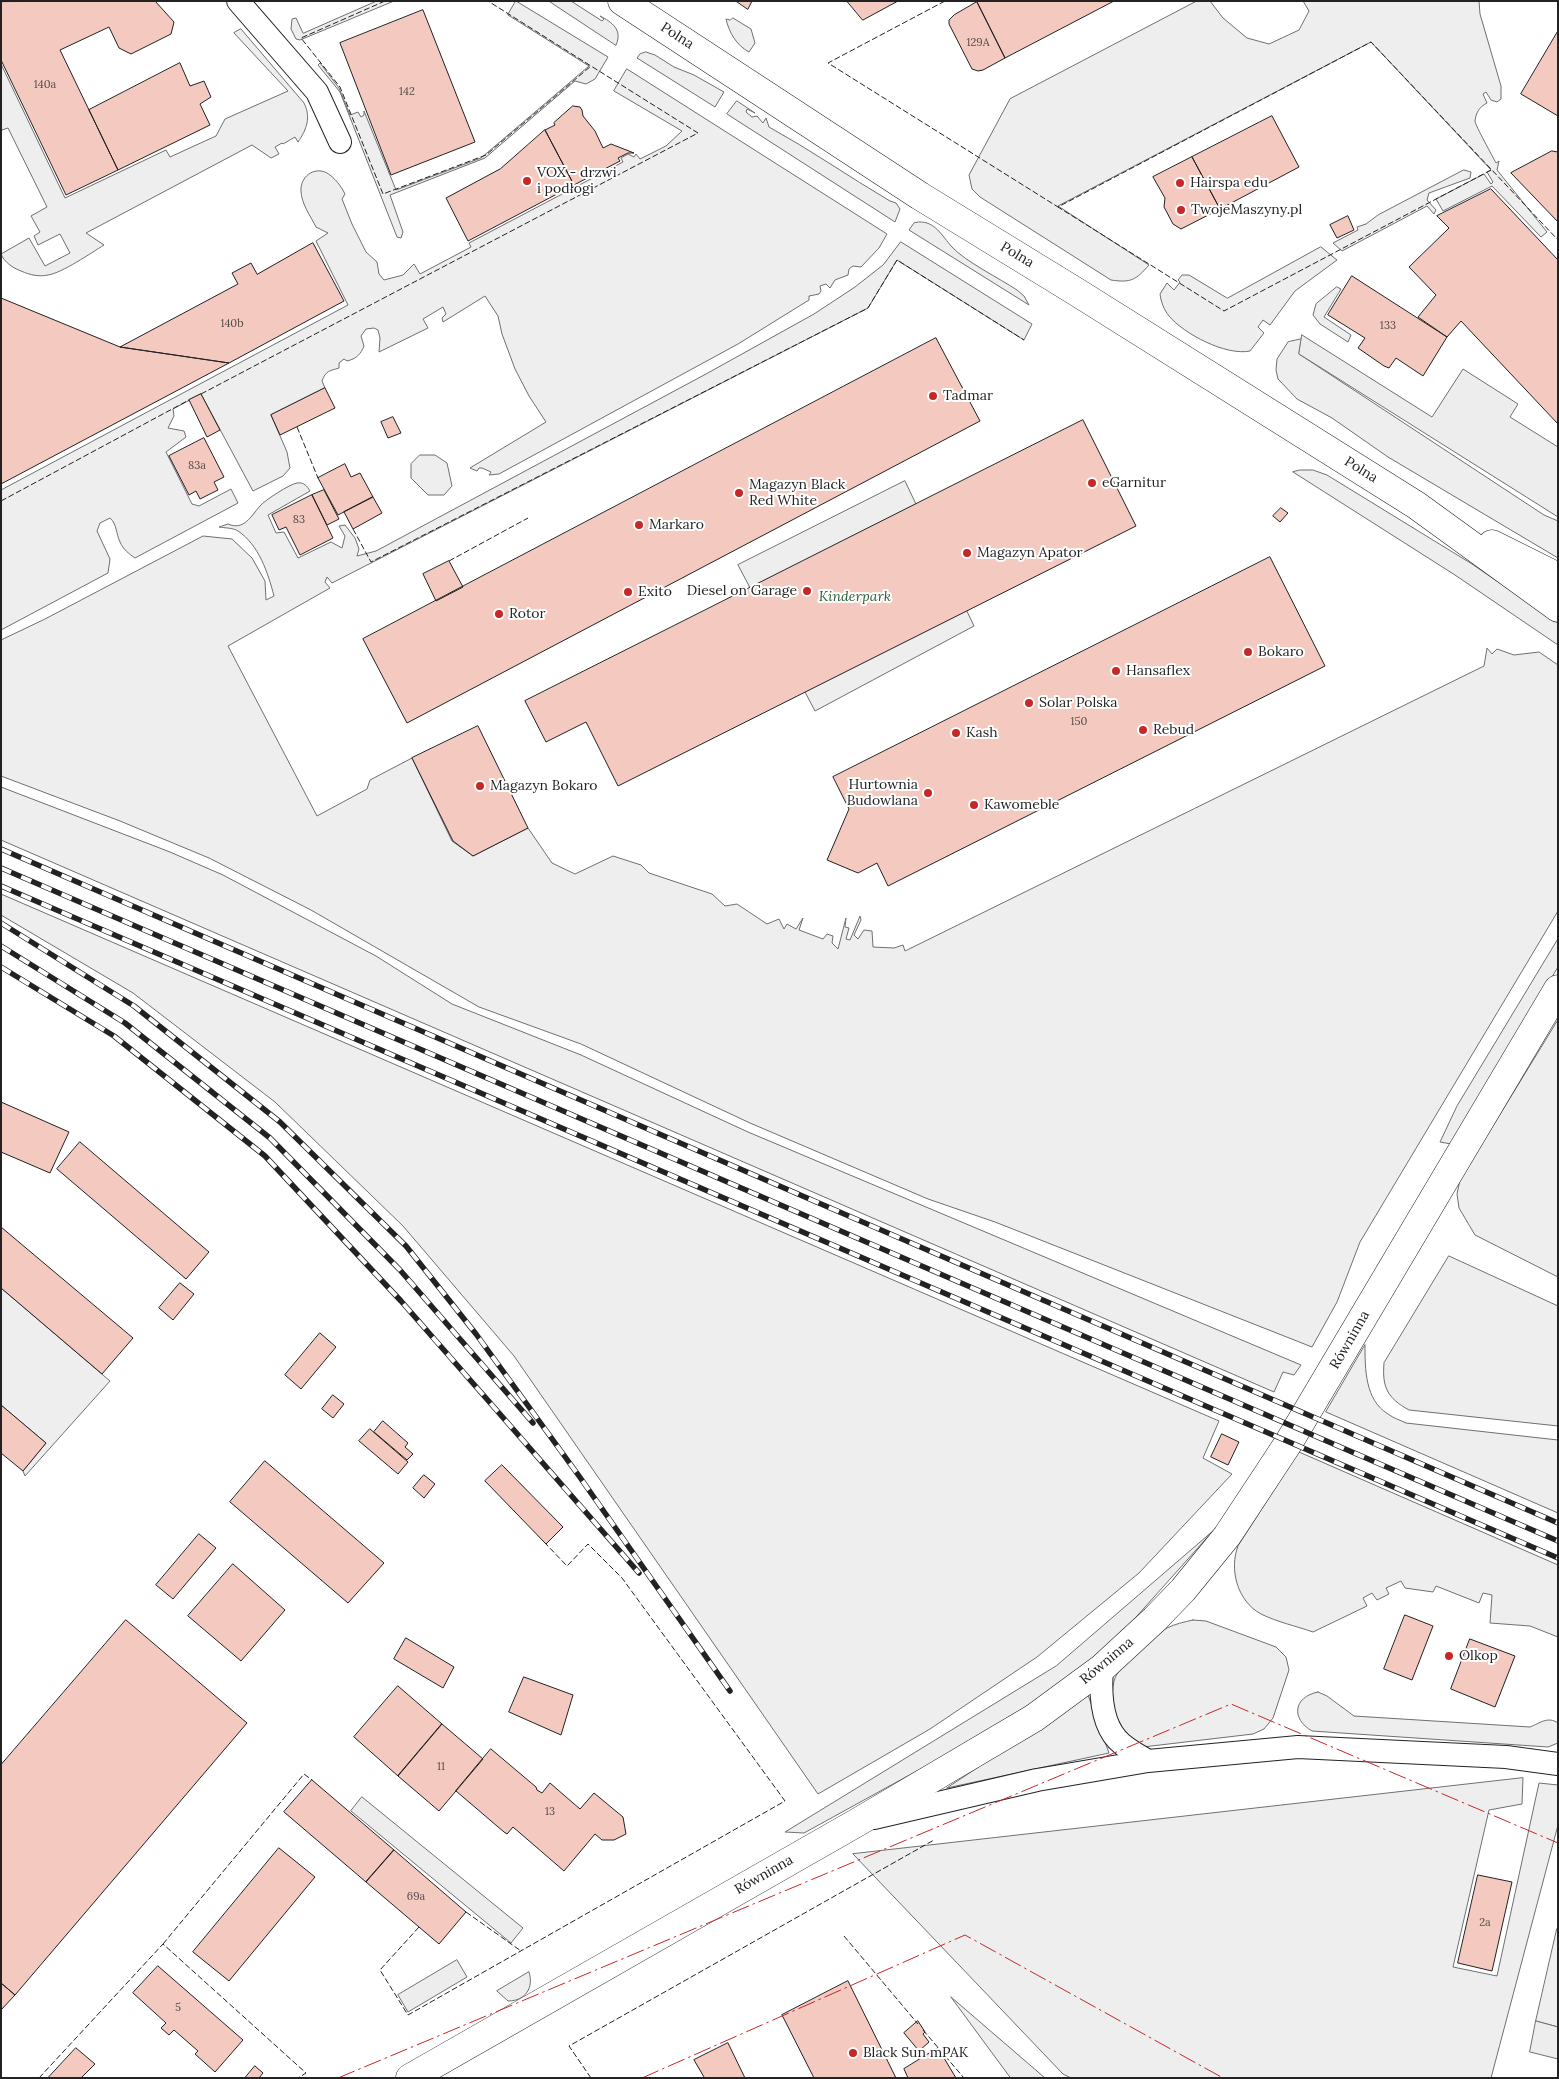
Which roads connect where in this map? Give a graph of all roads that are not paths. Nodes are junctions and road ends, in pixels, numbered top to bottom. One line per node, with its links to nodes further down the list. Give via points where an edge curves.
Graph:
1 (238, 1): 3 (street, via 317,92)
2 (622, 1): 4 (street, Polna, via 920,196)
3 (340, 142)
4 (1416, 504): 5 (street, Polna); 6 (street, Polna)
5 (1558, 577)
6 (1558, 608)
7 (1558, 990): 8 (street, Równinna, via 1306,1415 1227,1536 1183,1590)
8 (1102, 1668): 9 (street, via 1100,1694 1107,1722 1121,1743); 11 (street, Równinna, via 1034,1718)
9 (1148, 1762): 10 (street, via 1298,1747 1506,1758); 11 (street, via 1037,1780)
10 (1558, 1764)
11 (858, 1822): 12 (street, Równinna)
12 (410, 2078)

